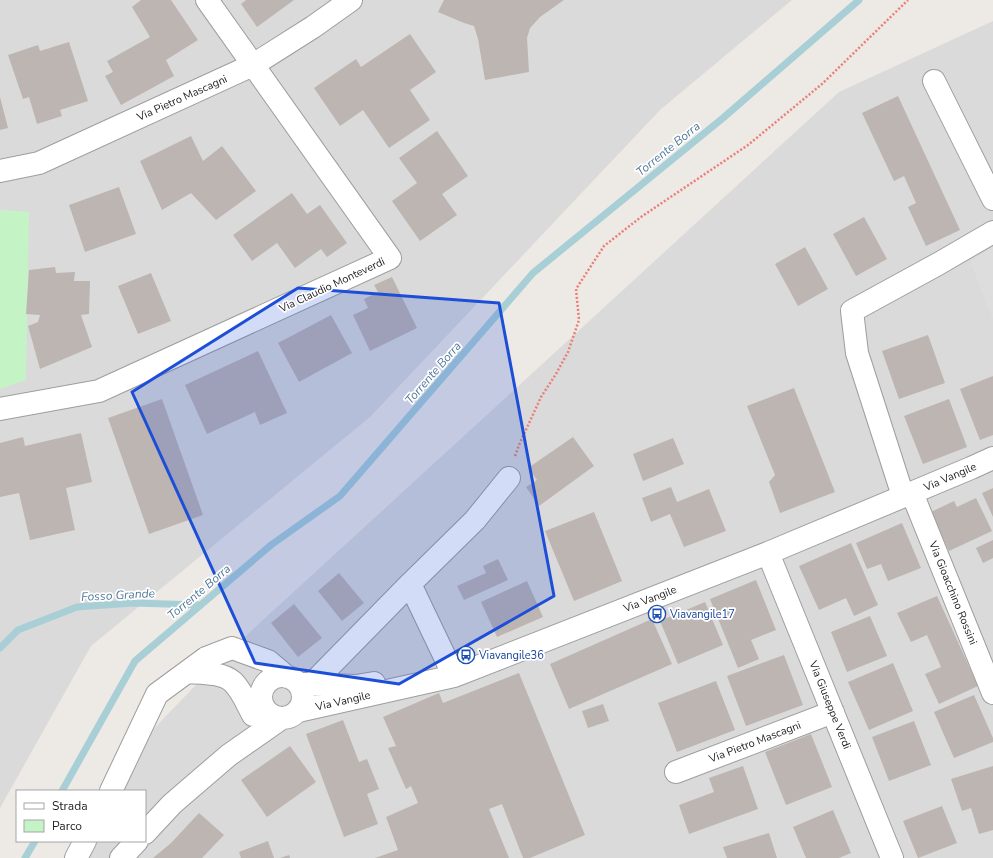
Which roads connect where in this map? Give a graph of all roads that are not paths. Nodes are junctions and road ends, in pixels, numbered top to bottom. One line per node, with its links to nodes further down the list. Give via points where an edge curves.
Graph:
1 (207, 0): 3 (street, Via Claudio Monteverdi)
2 (351, 0): 3 (street, Via Pietro Mascagni)
3 (253, 65): 5 (street, Via Pietro Mascagni, via 39,163); 8 (street, Via Claudio Monteverdi, via 390,258 99,391)
4 (934, 81): 6 (street)
5 (0, 171)
6 (993, 199)
7 (993, 232): 11 (street, Via Gioacchino Rossini, via 852,311 856,353)
8 (0, 409)
9 (993, 458): 11 (street, Via Vangile)
10 (509, 478): 13 (street, via 476,520)
11 (908, 494): 12 (street, Via Vangile); 17 (street, Via Gioacchino Rossini)
12 (768, 553): 15 (street, Via Vangile); 19 (street, Via Giuseppe Verdi)
13 (410, 584): 15 (street); 16 (street)
14 (187, 672): 16 (street, via 206,658 232,648 268,661); 18 (street, via 214,674 232,681 243,696); 23 (street, via 157,694)
15 (446, 678): 16 (street, via 398,680 356,686); 20 (street, Via Vangile)
16 (299, 682): 18 (street, via 280,676 274,678 263,687); 20 (street, via 303,698 301,705)
17 (993, 693)
18 (257, 708): 20 (street, via 271,715); 21 (street, Via Vangile)
19 (833, 712): 22 (street, Via Pietro Mascagni); 29 (street, Via Giuseppe Verdi)
20 (290, 715): 21 (street, Via Vangile)
21 (229, 755): 24 (street, Via Vangile, via 172,804)
22 (676, 772)
23 (111, 790)
24 (146, 832)
25 (84, 842): 27 (street)
26 (136, 842): 28 (street)
27 (76, 858)
28 (121, 858)
29 (892, 858)

